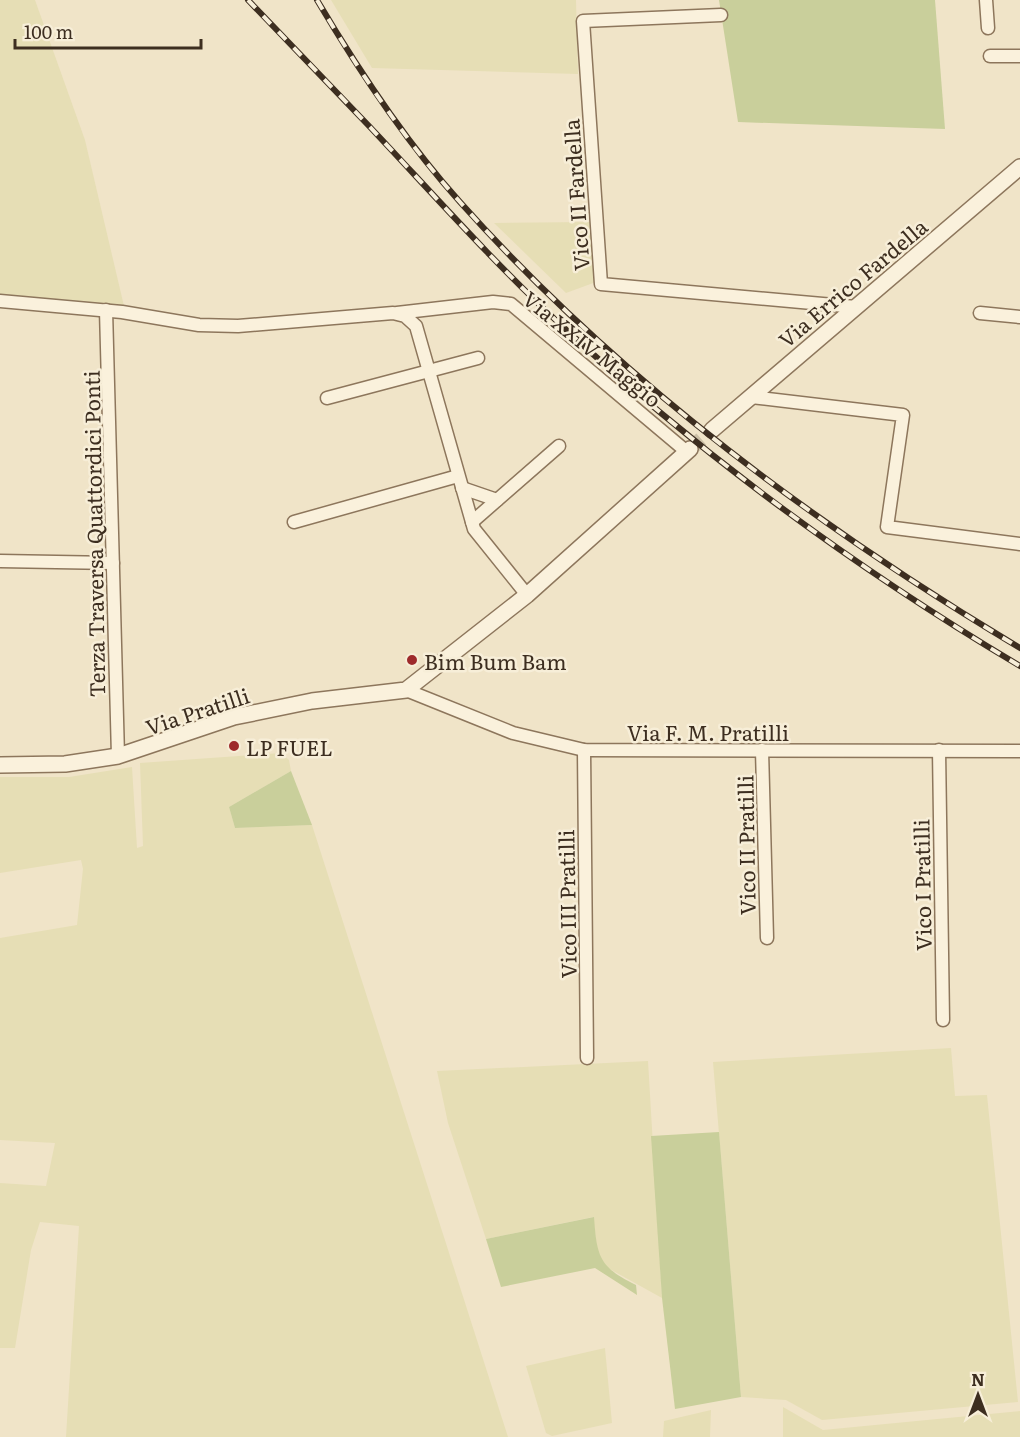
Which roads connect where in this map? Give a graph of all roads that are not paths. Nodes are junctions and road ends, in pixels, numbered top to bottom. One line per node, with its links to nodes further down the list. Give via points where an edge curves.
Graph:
1 (986, 0): 3 (street)
2 (721, 15): 8 (street, Vico II Fardella, via 583,21 601,284)
3 (987, 28)
4 (990, 56): 5 (street)
5 (1020, 56)
6 (1020, 167): 8 (street, Via Errico Fardella)
7 (0, 301): 9 (street)
8 (856, 307): 15 (street, Via Errico Fardella)
9 (106, 310): 11 (street, Via XXIV Maggio, via 199,325 238,326); 26 (street, Terza Traversa Quattordici Ponti)
10 (980, 313): 12 (street)
11 (393, 314): 14 (street, via 405,316 416,326); 19 (street, Via XXIV Maggio, via 493,302 512,304)
12 (1020, 317)
13 (478, 358): 14 (street)
14 (430, 370): 16 (street); 20 (street)
15 (751, 397): 17 (street, Via Errico Fardella); 24 (street, via 903,415 887,526)
16 (327, 398)
17 (712, 430)
18 (559, 446): 21 (street)
19 (688, 450): 27 (street)
20 (460, 482): 21 (street); 22 (street); 23 (street)
21 (497, 500): 23 (street)
22 (294, 522)
23 (472, 522): 27 (street)
24 (1020, 544)
25 (0, 561): 26 (street)
26 (113, 563): 33 (street, Terza Traversa Quattordici Ponti)
27 (527, 595): 28 (street)
28 (406, 690): 29 (street, Via F. M. Pratilli, via 513,733); 33 (street, Via Pratilli, via 312,701 259,712)
29 (584, 750): 30 (street, Via F. M. Pratilli); 37 (street, Vico III Pratilli)
30 (762, 750): 31 (street, Via F. M. Pratilli); 35 (street, Vico II Pratilli)
31 (939, 750): 32 (street, Via F. M. Pratilli); 36 (street, Vico I Pratilli)
32 (1020, 752)
33 (118, 756): 34 (street, Via Pratilli, via 64,764)
34 (0, 765)
35 (767, 938)
36 (943, 1020)
37 (587, 1058)

